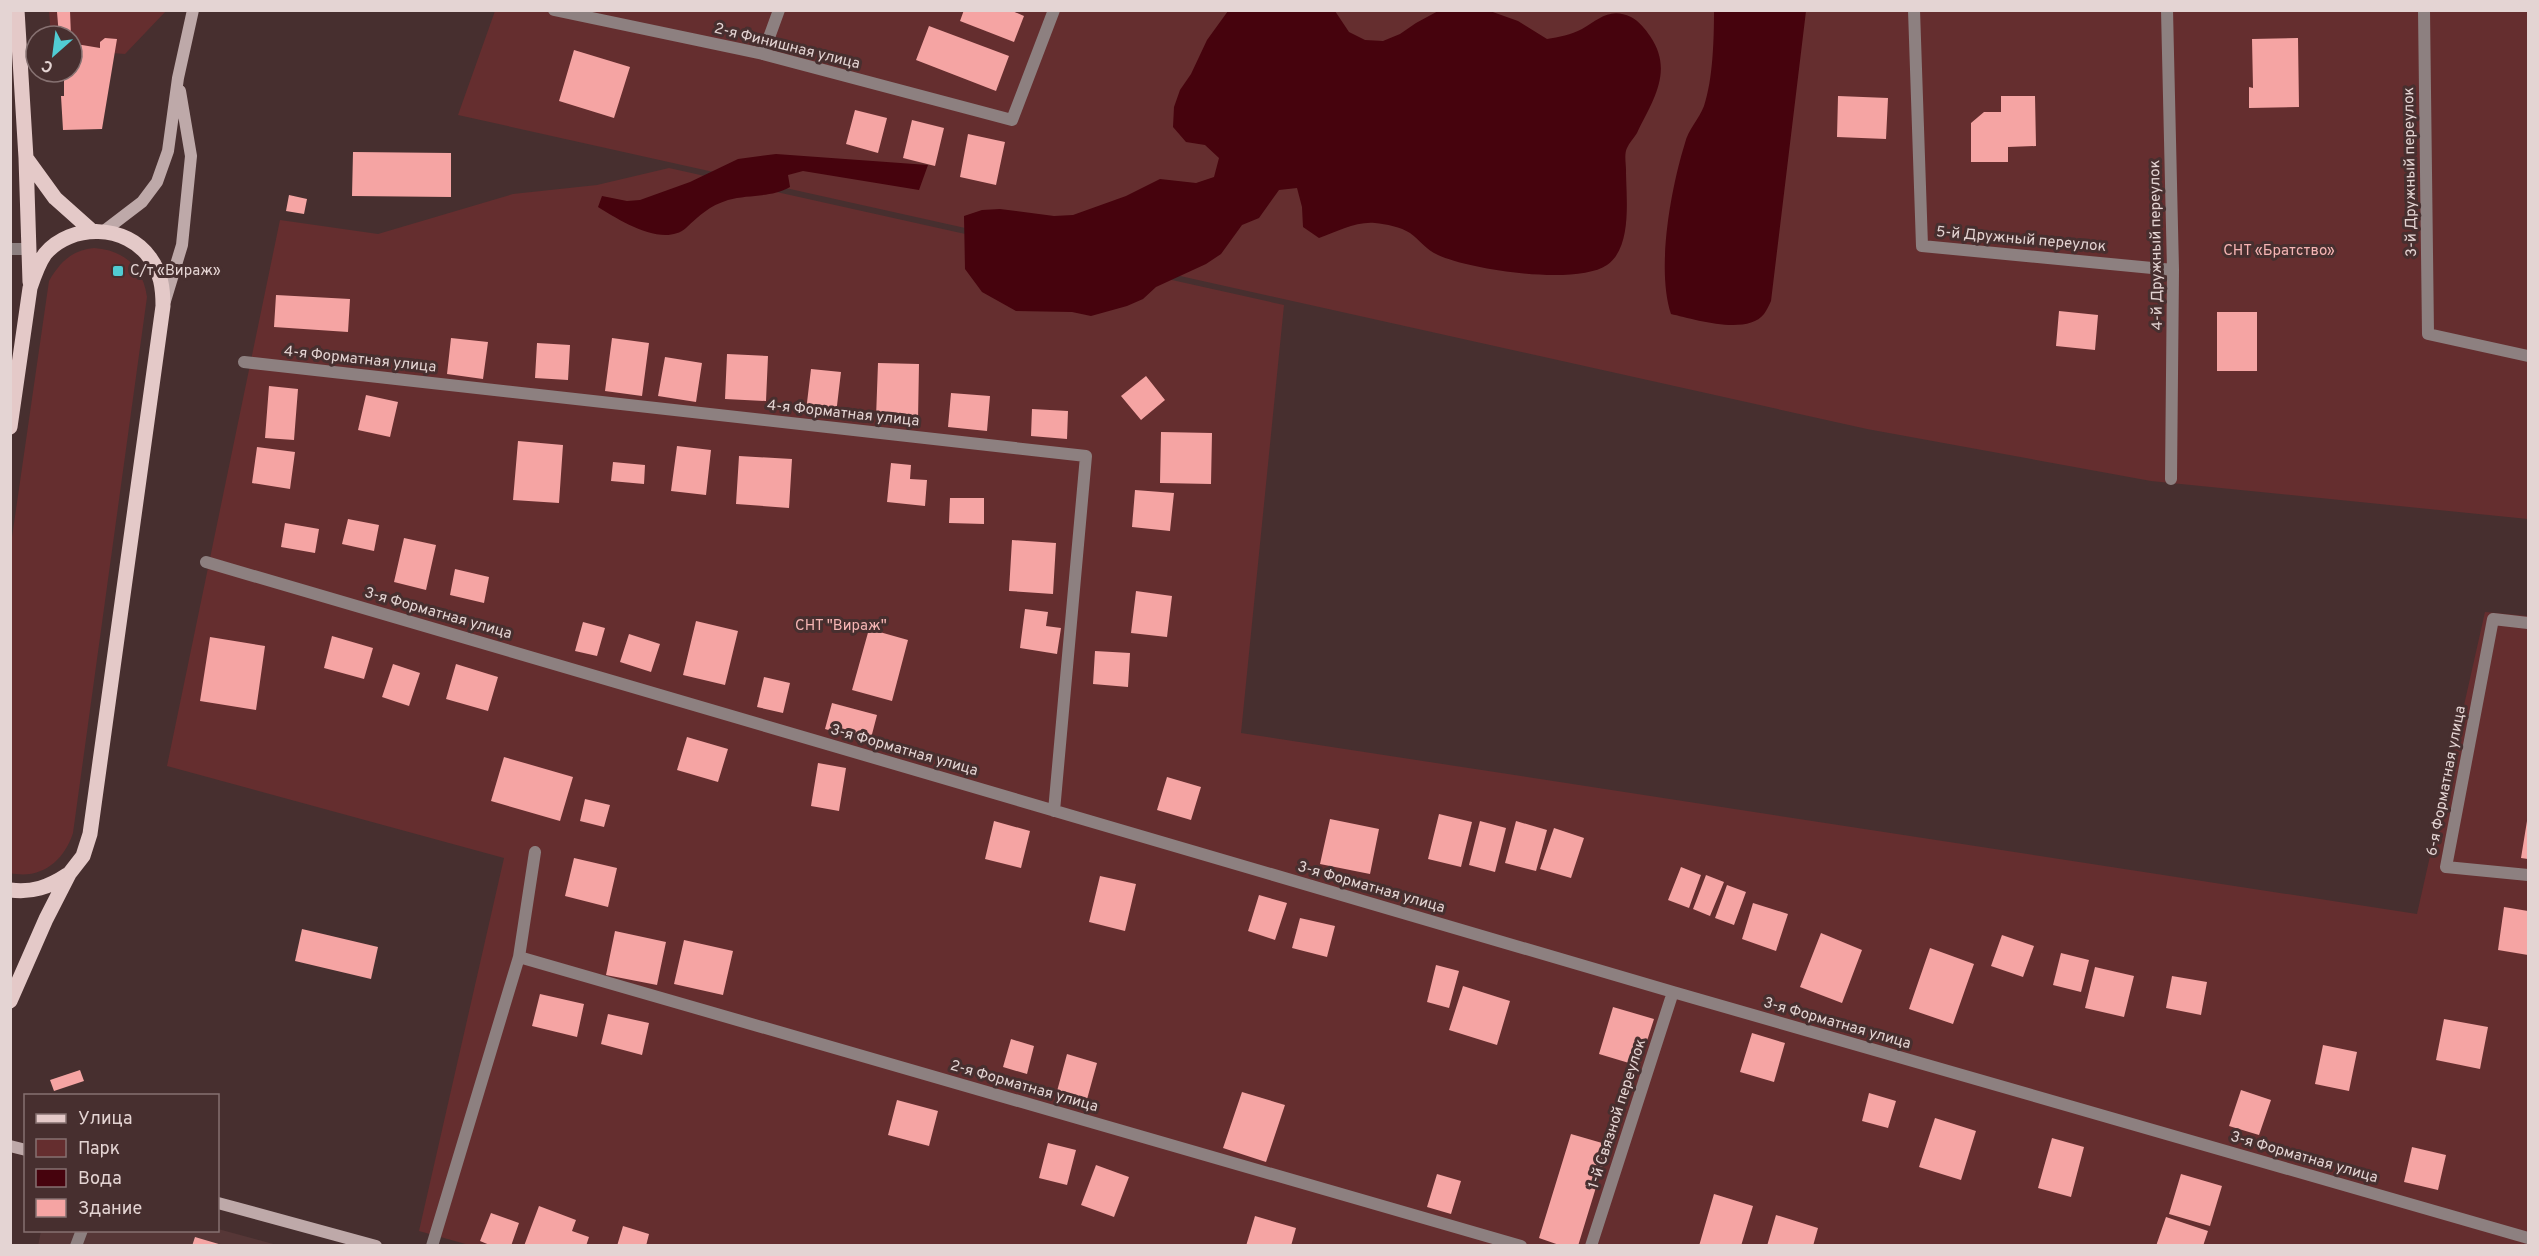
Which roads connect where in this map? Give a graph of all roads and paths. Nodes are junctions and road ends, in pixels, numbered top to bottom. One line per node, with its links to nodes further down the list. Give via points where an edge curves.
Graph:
1 (17, 10): 11 (main road)
2 (193, 10): 10 (main road)
3 (554, 10): 9 (lane, 2-я Финишная улица)
4 (779, 10): 9 (lane)
5 (1054, 10): 9 (lane, 2-я Финишная улица, via 1012,120)
6 (1914, 10): 15 (lane, 5-й Дружный переулок, via 1922,246)
7 (2167, 10): 15 (lane, 4-й Дружный переулок)
8 (2424, 10): 18 (lane, 3-й Дружный переулок, via 2428,334)
9 (763, 54)
10 (178, 78): 12 (main road, via 168,151 158,182 142,202); 17 (main road, via 191,156 182,245)
11 (26, 158): 12 (main road, via 55,198); 14 (main road)
12 (98, 231): 16 (main road, via 70,236 46,254); 17 (main road, via 130,240 149,256 160,276)
13 (10, 249): 14 (lane)
14 (28, 249): 16 (main road)
15 (2173, 270): 21 (lane, 4-й Дружный переулок)
16 (30, 288): 20 (main road)
17 (163, 306): 26 (main road, via 90,834 83,856)
18 (2529, 356)
19 (244, 362): 24 (lane, 4-я Форматная улица, via 1086,456)
20 (10, 426)
21 (2171, 479)
22 (206, 562): 24 (lane, 3-я Форматная улица)
23 (2529, 623): 27 (lane, 6-я Форматная улица, via 2493,619 2446,867)
24 (1054, 811): 30 (lane, 3-я Форматная улица)
25 (535, 852): 29 (lane)
26 (69, 874): 28 (main road, via 51,886 32,891); 31 (main road)
27 (2529, 875)
28 (10, 890)
29 (519, 957): 35 (lane); 36 (lane, 2-я Форматная улица)
30 (1674, 992): 33 (lane, 3-я Форматная улица); 37 (lane, 1-й Связной переулок)
31 (10, 1001)
32 (219, 1203): 34 (main road)
33 (2529, 1239)
34 (376, 1245)
35 (432, 1245)
36 (1521, 1245)
37 (1591, 1245)

